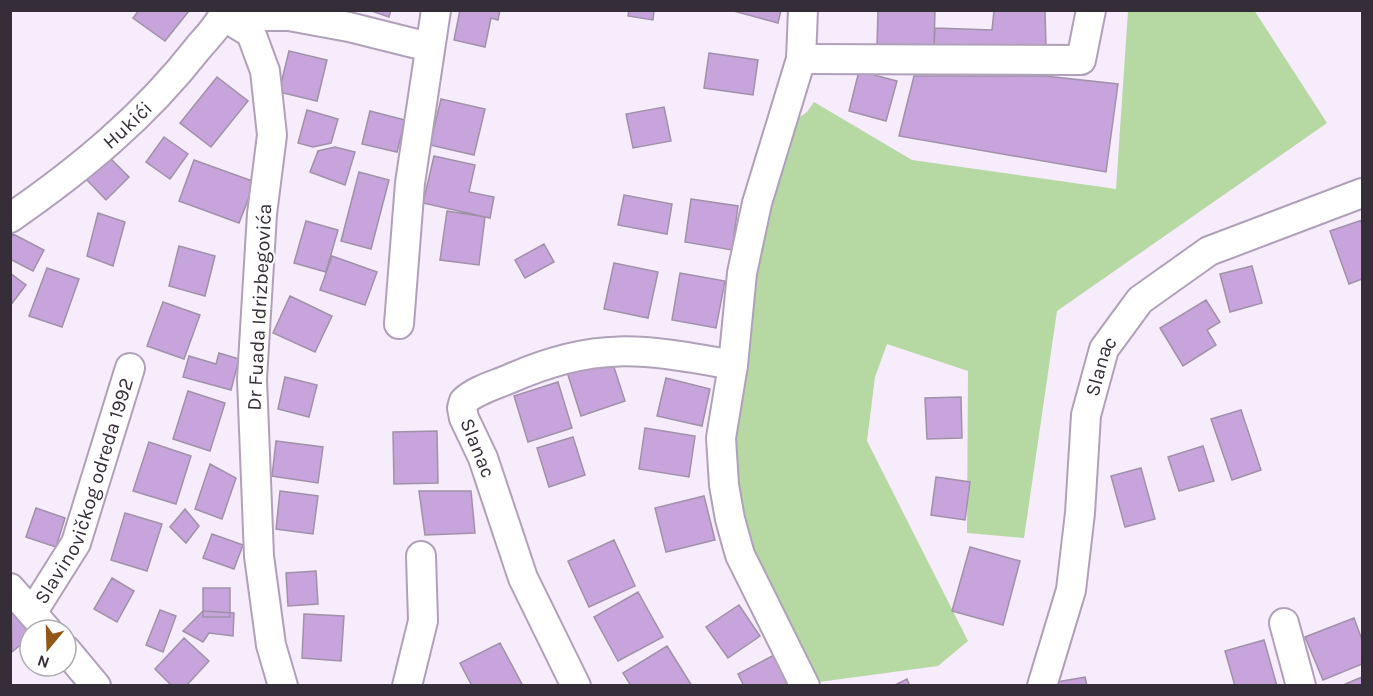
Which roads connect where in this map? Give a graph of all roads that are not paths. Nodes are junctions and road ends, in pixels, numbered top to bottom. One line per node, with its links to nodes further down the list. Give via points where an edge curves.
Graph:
1 (436, 10): 5 (street)
2 (803, 10): 6 (street)
3 (1091, 10): 6 (street, via 1081,60)
4 (224, 13): 5 (street, via 289,16); 8 (street, Hukići, via 167,87 125,129 76,172); 19 (street, Dr Fuada Idrizbegovića, via 251,33 265,71 272,135 262,214 252,378 259,556 271,645)
5 (429, 47): 9 (street, via 411,183)
6 (801, 59): 10 (street, via 754,215 742,273)
7 (1362, 193): 23 (street, Slanac, via 1209,251 1140,300 1104,349 1086,415 1071,590)
8 (10, 218)
9 (399, 324)
10 (733, 364): 21 (street, Slanac, via 656,351 608,350 526,371 464,400 464,418 483,458 523,578); 22 (street, via 722,438 730,519 740,555)
11 (130, 368): 15 (street, Slavinovičkog odreda 1992, via 76,543)
12 (421, 556): 20 (street, via 423,621)
13 (10, 588): 14 (street, Slavinovičkog odreda 1992)
14 (36, 618)
15 (42, 618)
16 (1284, 623): 24 (street)
17 (78, 664): 18 (street)
18 (96, 686)
19 (283, 686)
20 (407, 686)
21 (576, 686)
22 (805, 686)
23 (1042, 686)
24 (1301, 686)

